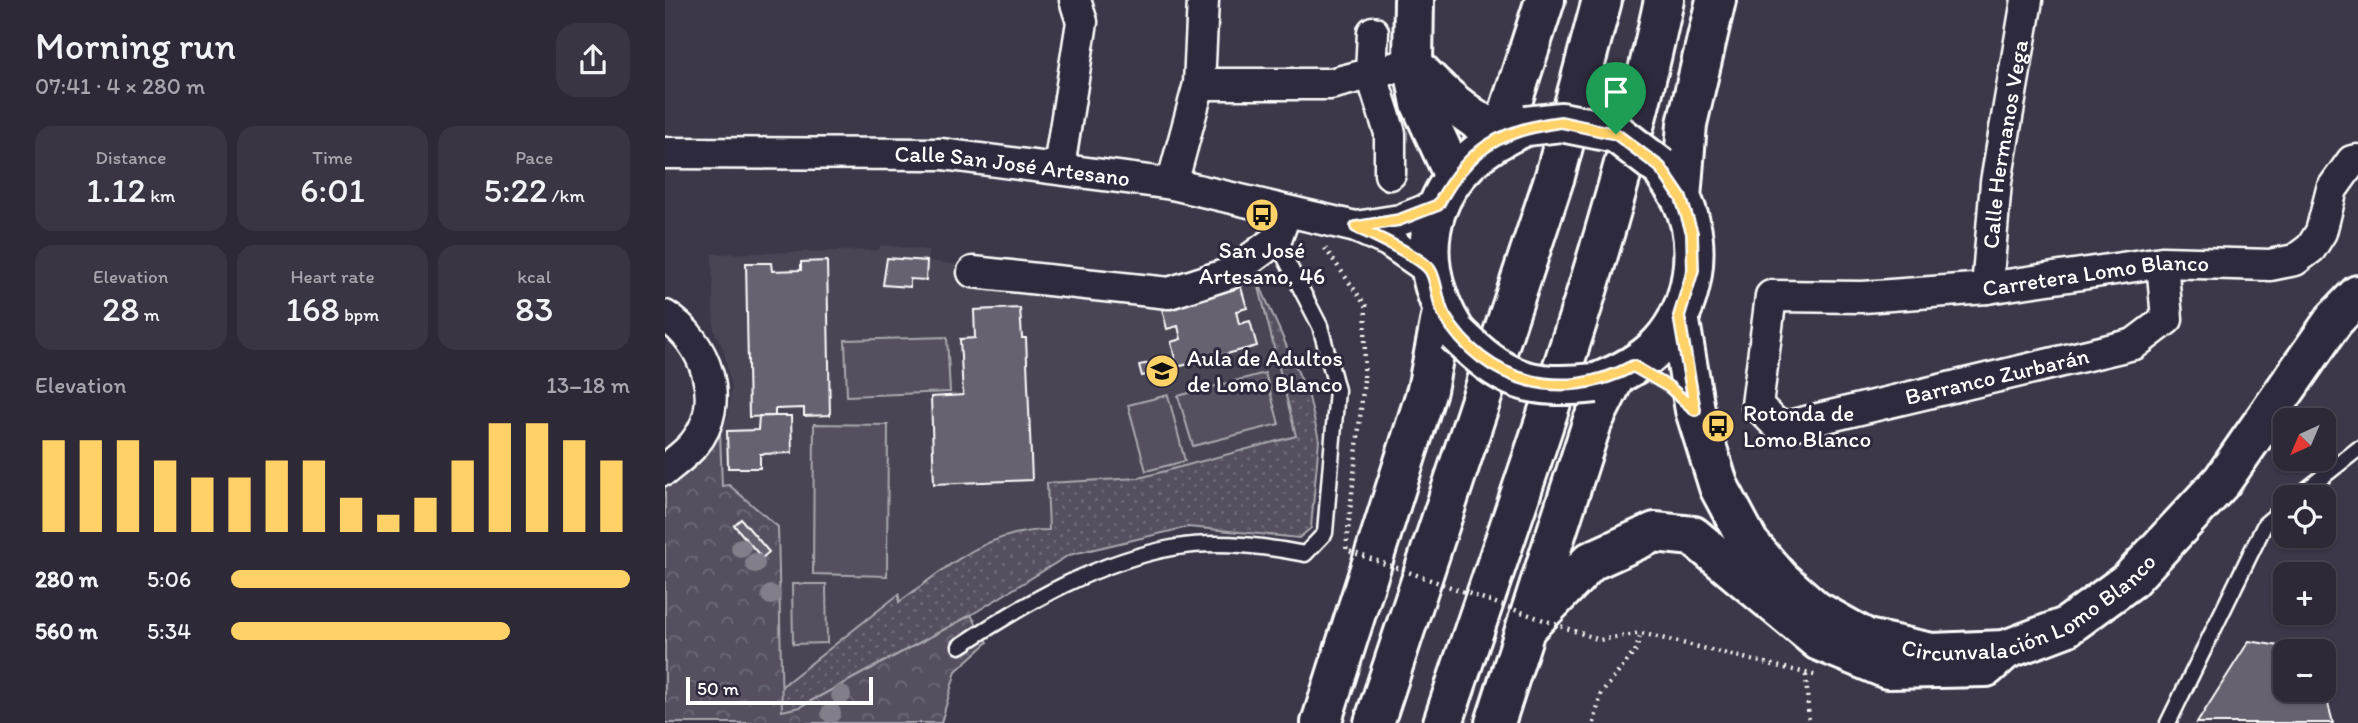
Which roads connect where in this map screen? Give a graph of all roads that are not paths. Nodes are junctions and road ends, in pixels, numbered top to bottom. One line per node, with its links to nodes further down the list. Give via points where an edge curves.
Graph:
1 (1075, 0): 16 (street, via 1082,22)
2 (1203, 0): 12 (street)
3 (1413, 0): 10 (main road)
4 (1545, 0): 13 (main road)
5 (1602, 0): 43 (main road, via 1551,189)
6 (1664, 0): 44 (main road, via 1614,198 1561,376)
7 (1716, 0): 20 (main road, via 1687,124)
8 (2027, 0): 27 (street, Calle Hermanos Vega, via 1996,182)
9 (1373, 32): 11 (street)
10 (1413, 63): 11 (street); 13 (main road, via 1462,113); 19 (main road, via 1420,104)
11 (1371, 73): 12 (street, via 1330,84); 17 (street, via 1390,133)
12 (1199, 84): 18 (street)
13 (1513, 131): 19 (main road, via 1473,155); 20 (main road, bridge, via 1561,122 1616,134 1660,167)
14 (665, 153): 16 (street, Calle San José Artesano, via 942,154)
15 (2358, 160): 24 (street, Carretera Lomo Blanco, via 2352,161 2332,189 2321,232 2311,248 2295,260 2270,265)
16 (1059, 167): 18 (street, Calle San José Artesano)
17 (1390, 174)
18 (1172, 184): 21 (street, Calle San José Artesano)
19 (1446, 190): 22 (street, Calle San José Artesano, via 1399,220); 25 (main road, via 1431,227)
20 (1681, 198): 31 (main road, via 1692,233 1693,270)
21 (1286, 212): 22 (street, Calle San José Artesano); 23 (street)
22 (1356, 227): 25 (street, Calle San José Artesano)
23 (1276, 240): 26 (street, via 1231,273 1169,293); 40 (lane, via 1319,326 1337,390 1325,533 1305,554 1261,545 1178,547 1077,576)
24 (2162, 262): 27 (street, Carretera Lomo Blanco); 29 (street, Barranco Zurbarán, via 2167,319 2134,344 1780,428 1757,405)
25 (1430, 270): 32 (main road)
26 (974, 272)
27 (1987, 288): 29 (street, Carretera Lomo Blanco, via 1863,297)
28 (2358, 295): 41 (main road, Circunvalación Lomo Blanco, via 2334,320 2223,481 2130,580 2066,627)
29 (1771, 296)
30 (665, 316): 36 (street, via 682,326 704,358 709,375 708,416 695,443)
31 (1679, 316): 33 (main road, via 1660,344); 34 (main road, Circunvalación Lomo Blanco)
32 (1449, 323): 33 (main road, bridge, via 1488,365 1522,381 1555,387); 42 (main road)
33 (1615, 375): 34 (main road, via 1669,387); 39 (main road, via 1592,423)
34 (1695, 410): 41 (main road, Circunvalación Lomo Blanco, via 1719,487 1749,543 1815,610 1867,639 1932,653)
35 (2358, 449): 37 (lane)
36 (665, 470)
37 (2312, 485)
38 (2273, 517): 46 (lane, via 2265,524)
39 (1526, 628): 41 (main road, via 1591,561 1655,532 1693,536 1819,641 1887,669 1986,667); 45 (main road)
40 (960, 646)
41 (2005, 650)
42 (1321, 723)
43 (1374, 723)
44 (1443, 723)
45 (1495, 723)
46 (2168, 723)

